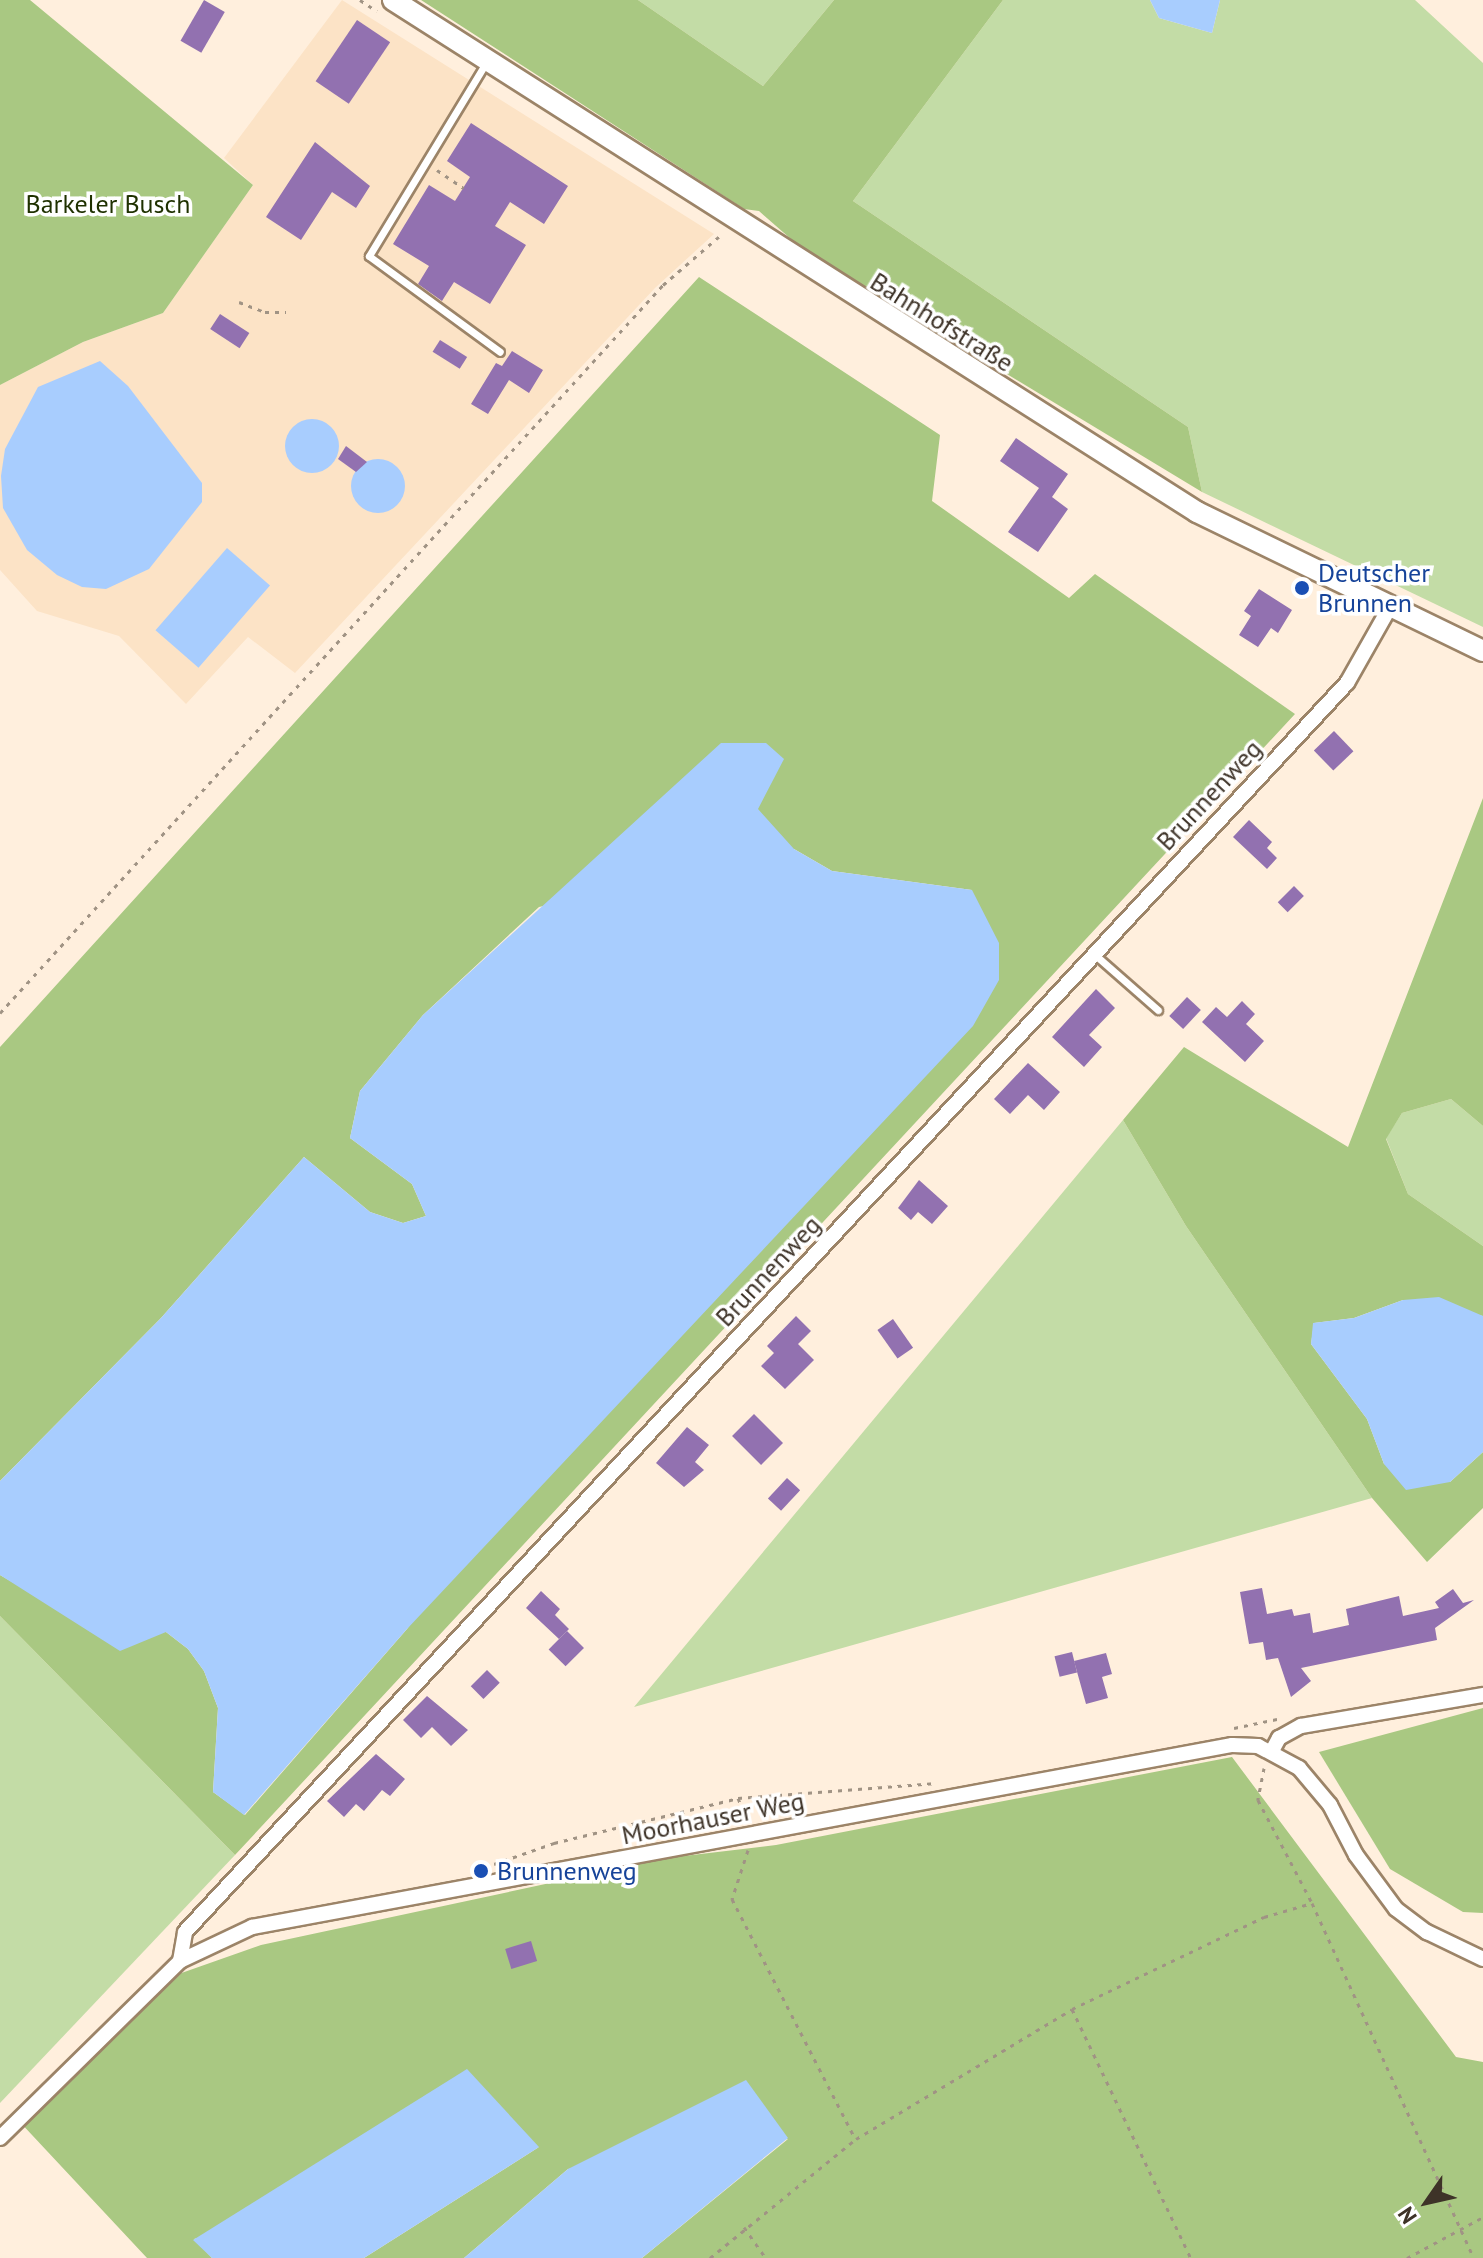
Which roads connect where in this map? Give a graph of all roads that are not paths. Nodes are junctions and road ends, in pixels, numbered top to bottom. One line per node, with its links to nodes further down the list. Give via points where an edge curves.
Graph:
1 (393, 0): 2 (street, Bahnhofstraße)
2 (487, 61): 3 (lane, via 369,256); 4 (street, Bahnhofstraße, via 1197,512)
3 (500, 352)
4 (1390, 607): 5 (street, Bahnhofstraße); 6 (street, Brunnenweg, via 1347,683)
5 (1483, 651)
6 (1094, 954): 7 (lane); 11 (street, Brunnenweg, via 185,1932)
7 (1158, 1010)
8 (1483, 1695): 9 (street, via 1301,1726 1279,1738)
9 (1272, 1751): 10 (street, Moorhauser Weg, via 1313,1782 1396,1909 1427,1932); 11 (street, Moorhauser Weg, via 1243,1744 1223,1746 252,1927)
10 (1483, 1959)
11 (180, 1961): 12 (street, Moorhauser Weg)
12 (0, 2138)

